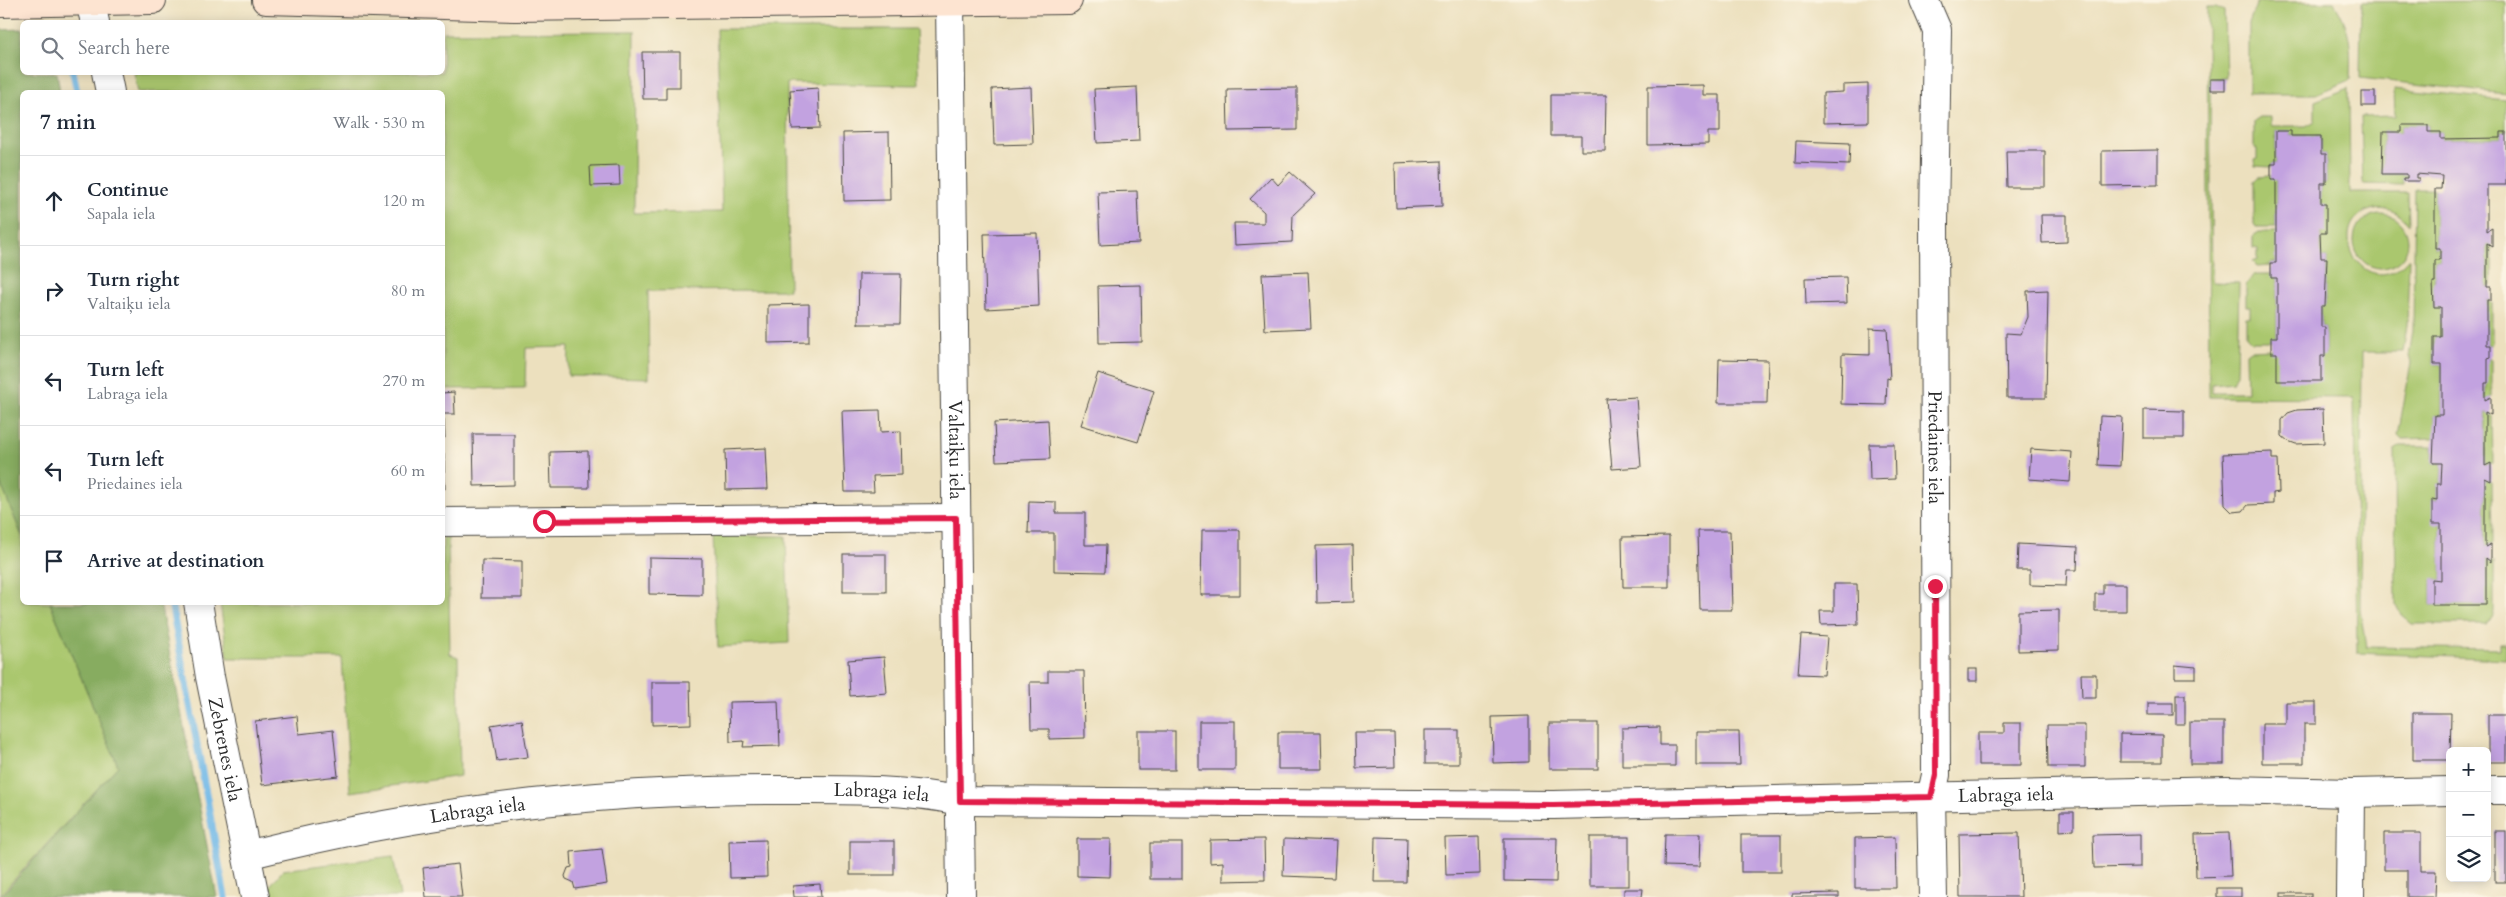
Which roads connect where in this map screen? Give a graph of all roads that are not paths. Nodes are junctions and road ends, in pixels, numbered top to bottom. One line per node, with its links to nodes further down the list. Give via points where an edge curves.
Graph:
1 (152, 0): 8 (street)
2 (266, 0): 6 (street, via 515,7)
3 (1068, 0): 6 (street)
4 (1924, 0): 18 (street, Priedaines iela, via 1937,30 1934,222 1936,775)
5 (44, 1): 7 (street); 8 (street)
6 (950, 2): 11 (street, Valtaiķu iela)
7 (0, 3)
8 (92, 12)
9 (107, 75): 10 (street)
10 (110, 90)
11 (956, 518): 12 (street); 19 (street, Valtaiķu iela)
12 (445, 522)
13 (198, 605): 20 (street, Zebrenes iela)
14 (2491, 790): 15 (street)
15 (2506, 790)
16 (2446, 791): 17 (street, Labraga iela)
17 (2350, 793): 18 (street, Labraga iela, via 2228,790); 24 (street)
18 (1931, 797): 19 (street, Labraga iela, via 1553,805); 23 (street, Priedaines iela)
19 (960, 801): 20 (street, Labraga iela, via 921,793 816,789 606,796 395,823); 22 (street, Valtaiķu iela)
20 (247, 854): 21 (street, Zebrenes iela)
21 (255, 897)
22 (961, 897)
23 (1933, 897)
24 (2350, 897)

